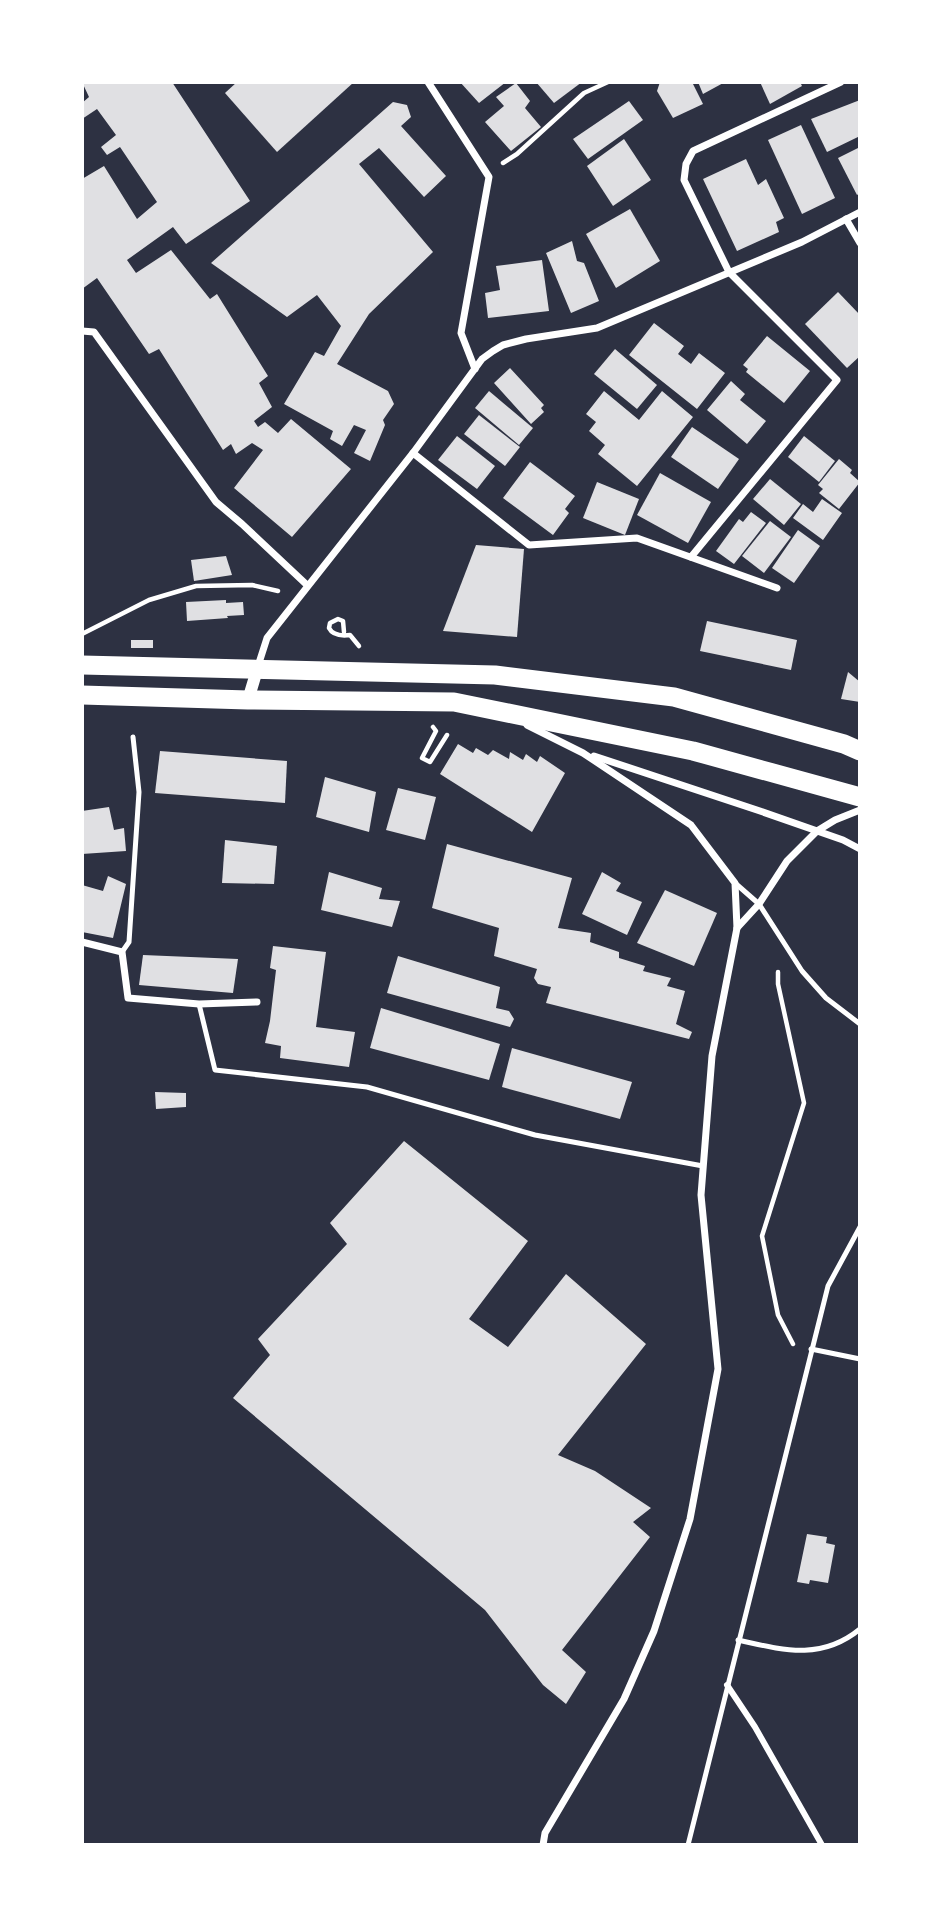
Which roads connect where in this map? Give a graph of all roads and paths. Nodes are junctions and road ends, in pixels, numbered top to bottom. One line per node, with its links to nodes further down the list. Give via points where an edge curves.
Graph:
1 (428, 82): 4 (street)
2 (608, 82): 4 (path, via 584,93 517,154)
3 (841, 82): 8 (street, via 693,151 684,180)
4 (487, 173): 10 (street, via 461,333)
5 (860, 212): 6 (street)
6 (846, 219): 7 (street); 8 (street)
7 (860, 243)
8 (729, 272): 10 (street, via 597,328 503,345); 12 (street, via 837,380)
9 (82, 331): 13 (street, via 94,332 216,502)
10 (475, 369): 11 (street)
11 (413, 453): 12 (street, via 529,545 637,538); 13 (street)
12 (691, 557): 14 (street)
13 (307, 585): 15 (street)
14 (777, 588)
15 (300, 595): 16 (path, via 252,585 197,586 149,600); 18 (street, via 267,638)
16 (82, 634)
17 (82, 665): 18 (highway)
18 (257, 670): 20 (street); 25 (highway, via 495,675 674,697)
19 (82, 695): 20 (highway)
20 (248, 700): 21 (highway, via 454,702)
21 (498, 710): 26 (street); 27 (highway, via 693,751)
22 (436, 731): 23 (path, via 422,758 430,762)
23 (447, 735)
24 (133, 737): 36 (lane, via 139,792 129,942)
25 (860, 751)
26 (583, 753): 29 (street); 31 (street, via 691,825)
27 (860, 797)
28 (860, 810): 29 (street)
29 (817, 831): 30 (street); 32 (street, via 787,861)
30 (860, 849)
31 (735, 883): 32 (lane); 33 (street)
32 (759, 904): 33 (street); 34 (lane)
33 (737, 928): 40 (street, via 712,1056)
34 (777, 933): 39 (lane, via 826,998); 44 (path, via 778,984 804,1103 762,1236 778,1315)
35 (82, 942): 36 (street)
36 (122, 952): 38 (street, via 128,998)
37 (257, 1002): 38 (street)
38 (199, 1004): 40 (lane, via 215,1070 367,1087 535,1135)
39 (860, 1024)
40 (703, 1166): 48 (street, via 701,1195 718,1369 690,1519 654,1631 629,1688 545,1833)
41 (860, 1227): 42 (lane, via 828,1286)
42 (811, 1349): 43 (lane); 44 (lane)
43 (860, 1359)
44 (806, 1371): 46 (lane)
45 (860, 1629): 46 (lane, via 827,1648 787,1650)
46 (738, 1640): 47 (lane)
47 (727, 1685): 49 (lane); 50 (street)
48 (543, 1845)
49 (688, 1845)
50 (822, 1845)

